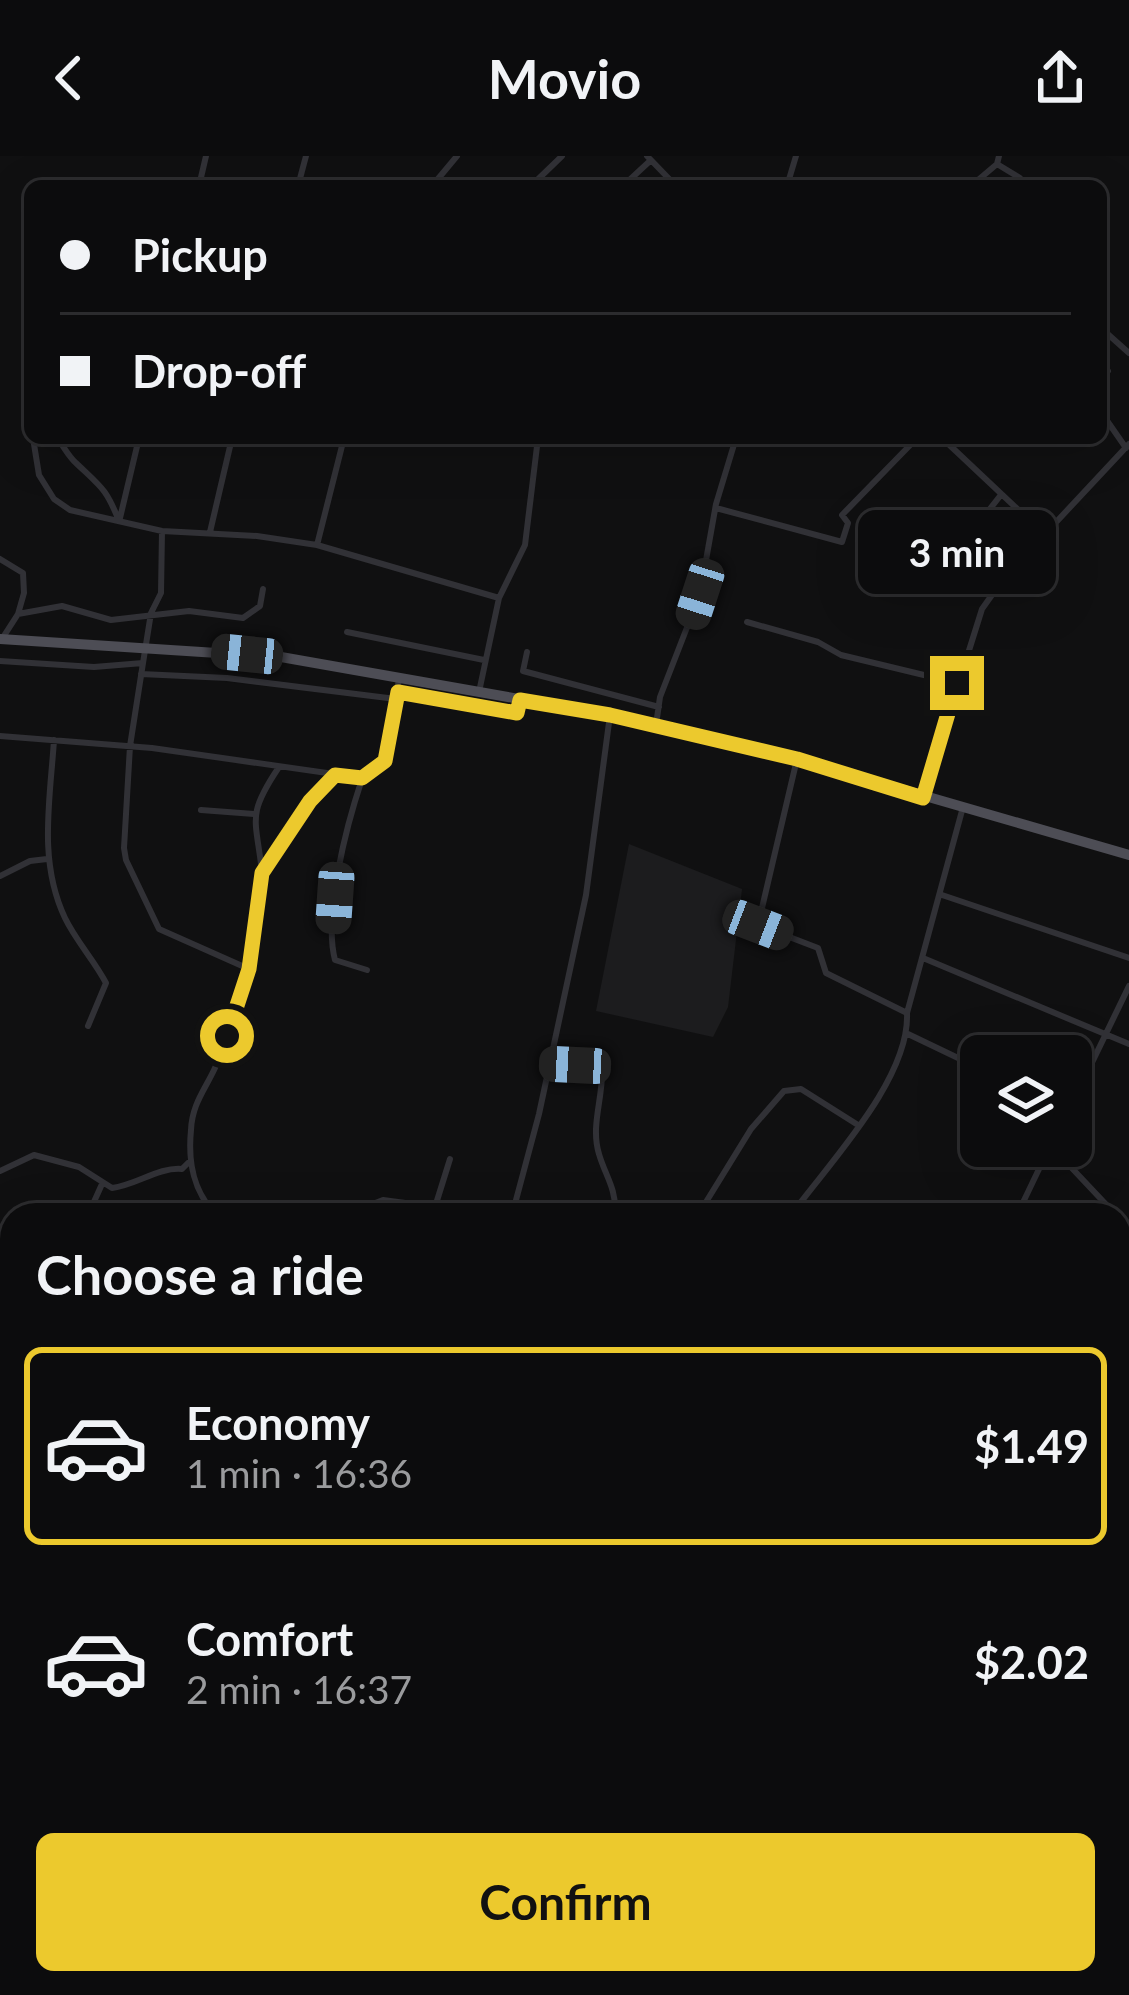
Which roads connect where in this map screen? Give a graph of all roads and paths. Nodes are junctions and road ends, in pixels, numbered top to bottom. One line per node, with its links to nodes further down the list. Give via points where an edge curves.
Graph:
1 (457, 156): 5 (street)
2 (562, 156): 6 (street)
3 (649, 158): 7 (street); 8 (street)
4 (998, 160): 9 (street)
5 (437, 180)
6 (537, 180)
7 (629, 180)
8 (670, 180)
9 (1020, 180)
10 (1107, 421): 20 (street)
11 (34, 444): 24 (street, via 54,499)
12 (60, 444): 24 (street, via 108,494)
13 (138, 444): 24 (street)
14 (231, 444): 26 (street)
15 (342, 444): 29 (street)
16 (537, 444): 34 (street, via 524,545)
17 (734, 444): 23 (street)
18 (911, 444): 23 (street, via 842,514 842,542)
19 (948, 444): 22 (street)
20 (1125, 448): 21 (street); 28 (street)
21 (1129, 460)
22 (1000, 496): 27 (street); 28 (street)
23 (716, 508): 51 (street, via 700,594)
24 (119, 521): 25 (street)
25 (162, 531): 26 (street); 35 (street, via 161,593)
26 (210, 532): 29 (street)
27 (971, 532)
28 (1044, 534): 32 (street)
29 (317, 545): 34 (street)
30 (0, 559): 36 (street, via 23,573)
31 (964, 574): 32 (street)
32 (1004, 578): 47 (street, via 982,609)
33 (262, 589): 35 (street, via 260,606 243,618)
34 (499, 598): 42 (street)
35 (151, 613): 36 (street, via 111,620 62,606); 40 (street)
36 (19, 614): 39 (street)
37 (747, 622): 47 (street)
38 (346, 632): 42 (street)
39 (1, 639): 40 (main road)
40 (146, 646): 44 (street); 46 (main road)
41 (527, 652): 51 (street, via 523,671)
42 (486, 660): 48 (street)
43 (0, 662): 44 (street)
44 (143, 663): 45 (street)
45 (141, 674): 49 (street); 56 (street)
46 (400, 675): 48 (main road); 49 (street)
47 (957, 683): 61 (street)
48 (479, 692): 50 (main road)
49 (397, 695): 50 (street, via 517,713); 60 (street, via 385,761)
50 (520, 700): 52 (main road)
51 (659, 707): 53 (street)
52 (610, 715): 53 (main road); 82 (street, via 586,895)
53 (656, 728): 57 (main road)
54 (0, 736): 55 (street)
55 (54, 740): 56 (street); 66 (street)
56 (130, 746): 58 (street); 72 (street, via 124,848 154,923)
57 (797, 759): 61 (main road); 75 (street, via 758,925 818,948 826,973)
58 (280, 767): 59 (street); 64 (street)
59 (335, 775): 60 (street); 67 (street)
60 (362, 778): 73 (street, via 332,948 335,960)
61 (923, 798): 62 (main road)
62 (963, 807): 65 (main road); 69 (street)
63 (200, 810): 64 (street)
64 (254, 814): 67 (street)
65 (1129, 854)
66 (47, 860): 68 (street); 76 (street, via 67,922 106,983)
67 (262, 873): 72 (street)
68 (0, 876)
69 (942, 895): 70 (street); 71 (street)
70 (923, 958): 75 (street); 78 (street)
71 (1129, 958)
72 (249, 969): 84 (street, via 194,1106)
73 (368, 970)
74 (1129, 986): 78 (street)
75 (907, 1013): 77 (street)
76 (88, 1026)
77 (908, 1034): 80 (street); 83 (street)
78 (1106, 1034): 79 (street); 81 (street)
79 (1129, 1044)
80 (960, 1059)
81 (1092, 1063)
82 (548, 1064): 93 (street); 94 (street, via 602,1066 598,1154)
83 (858, 1125): 95 (street, via 802,1089 784,1091); 96 (street)
84 (189, 1160): 89 (street, via 130,1185); 91 (street)
85 (451, 1160): 92 (street)
86 (1040, 1167): 97 (street)
87 (1070, 1167): 98 (street)
88 (0, 1171): 89 (street, via 34,1155 79,1167)
89 (102, 1184): 90 (street)
90 (93, 1203)
91 (208, 1203)
92 (437, 1203)
93 (515, 1203)
94 (615, 1203)
95 (705, 1203)
96 (800, 1203)
97 (1023, 1203)
98 (1104, 1203)

